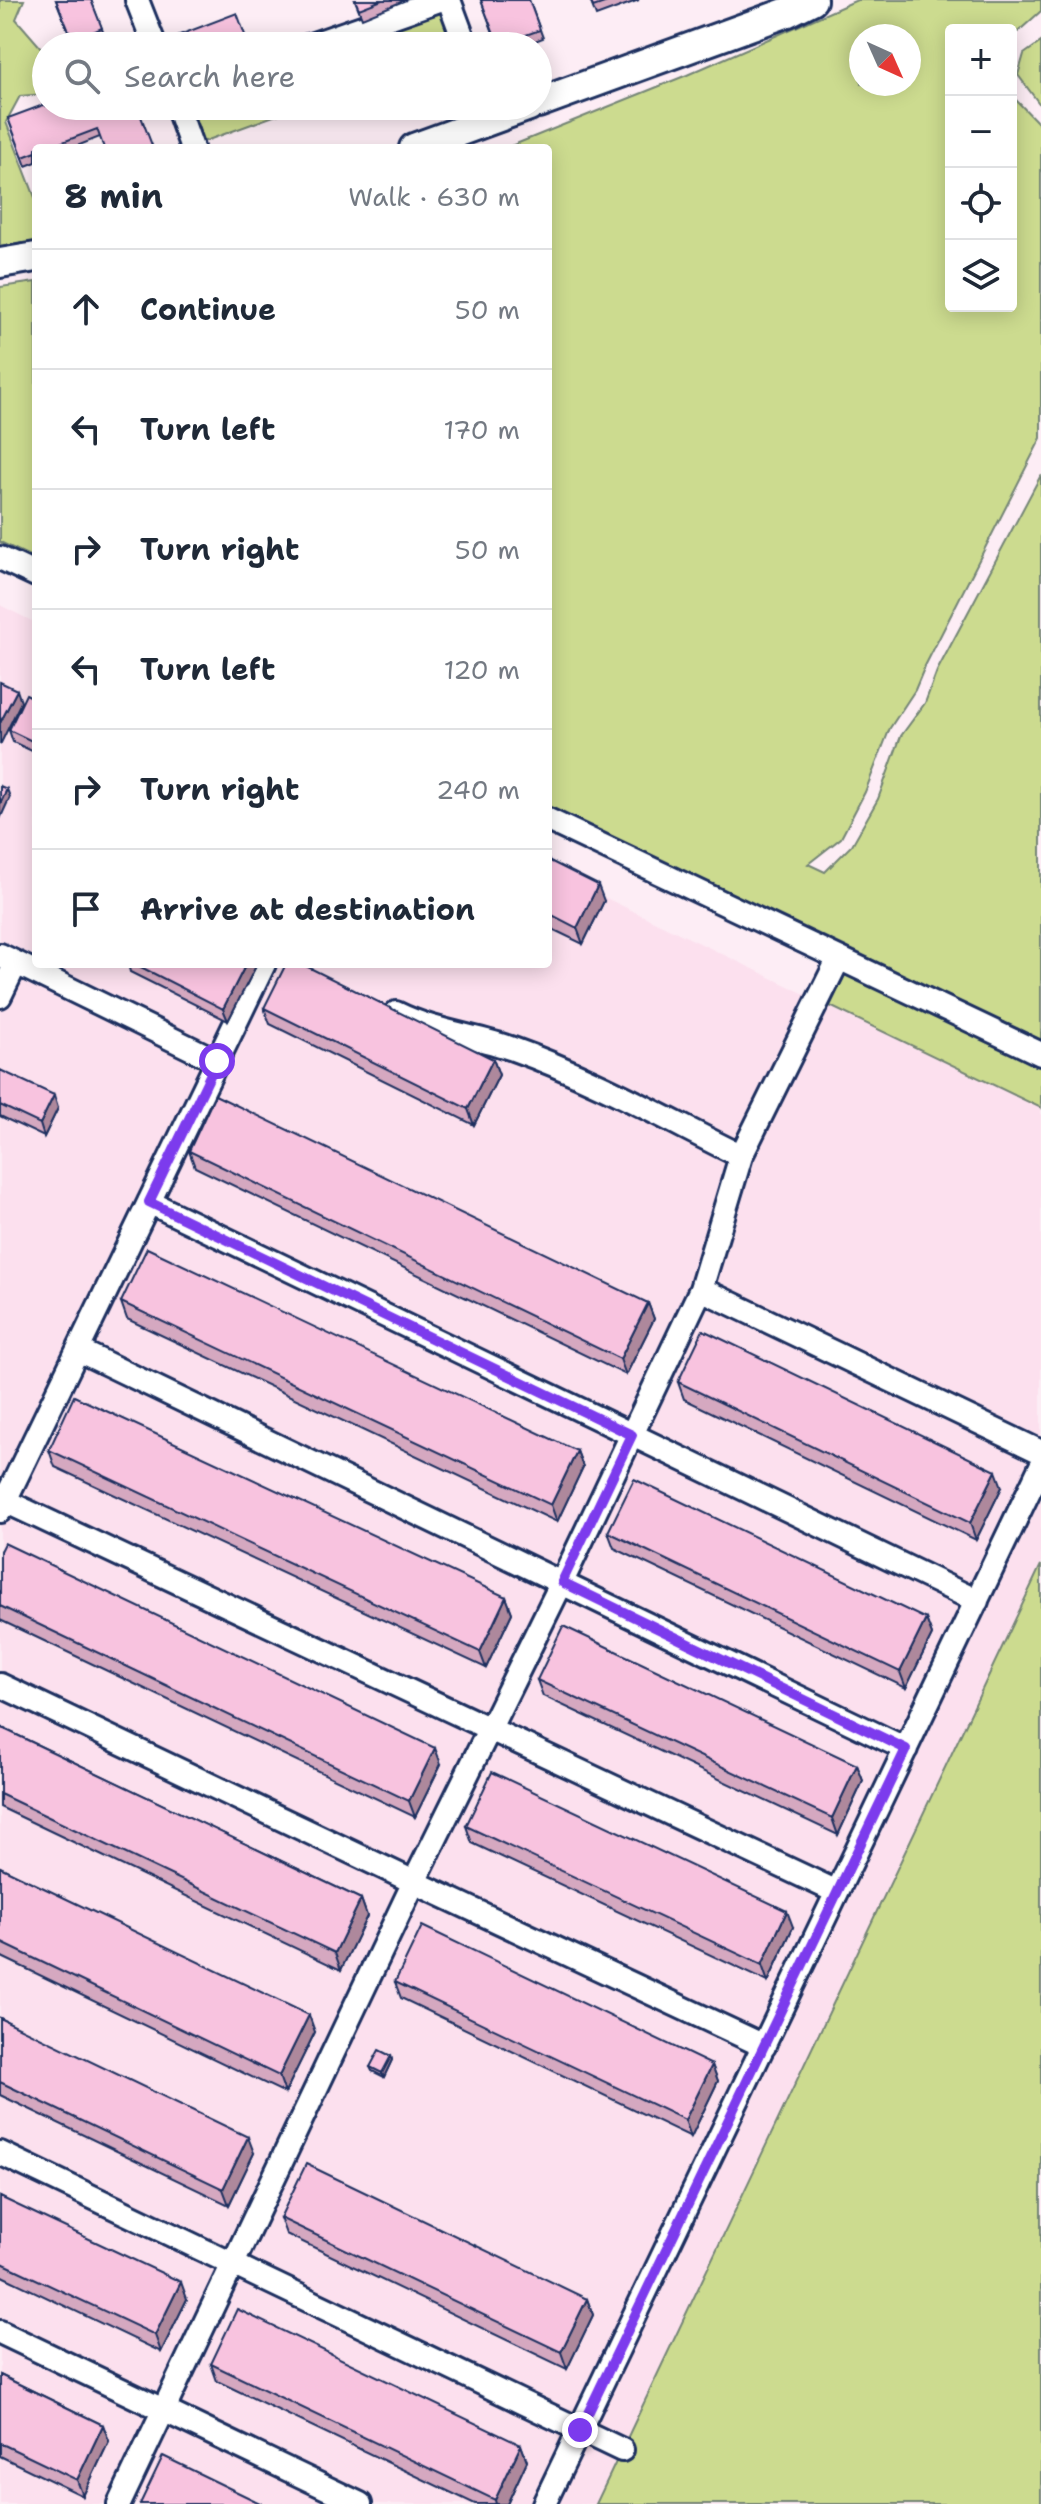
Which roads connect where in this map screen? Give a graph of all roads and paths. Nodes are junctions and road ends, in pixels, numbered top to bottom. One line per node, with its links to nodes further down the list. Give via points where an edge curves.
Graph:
1 (137, 0): 5 (street)
2 (439, 0): 6 (street)
3 (449, 0): 7 (street)
4 (795, 4): 8 (main road)
5 (150, 32)
6 (348, 32)
7 (461, 32)
8 (552, 98)
9 (182, 120): 11 (street)
10 (475, 120): 12 (main road)
11 (191, 144)
12 (423, 144)
13 (32, 258): 14 (main road)
14 (0, 263)
15 (0, 558): 16 (street)
16 (32, 573)
17 (552, 822): 18 (street)
18 (839, 958): 23 (street); 25 (street)
19 (8, 959): 21 (street); 24 (street)
20 (262, 968): 24 (street)
21 (0, 996)
22 (376, 1003): 25 (street, via 590,1081)
23 (1041, 1054)
24 (217, 1061): 26 (street)
25 (741, 1156): 27 (street)
26 (149, 1202): 28 (street); 29 (street)
27 (701, 1289): 29 (street); 30 (street)
28 (78, 1350): 32 (street); 33 (street)
29 (632, 1435): 33 (street); 34 (street)
30 (1041, 1452)
31 (1041, 1466): 34 (street)
32 (3, 1506): 36 (street)
33 (562, 1582): 36 (street); 37 (street)
34 (977, 1601): 37 (street)
35 (0, 1685): 38 (street)
36 (490, 1727): 38 (street); 39 (street)
37 (906, 1749): 39 (street)
38 (414, 1882): 40 (street); 42 (street)
39 (837, 1892): 40 (street)
40 (764, 2046): 45 (street)
41 (0, 2153): 42 (street)
42 (232, 2265): 44 (street); 45 (street)
43 (0, 2332): 44 (street)
44 (163, 2411): 47 (street); 48 (street)
45 (580, 2430): 46 (street); 49 (street)
46 (622, 2450)
47 (119, 2504)
48 (360, 2504)
49 (544, 2504)

